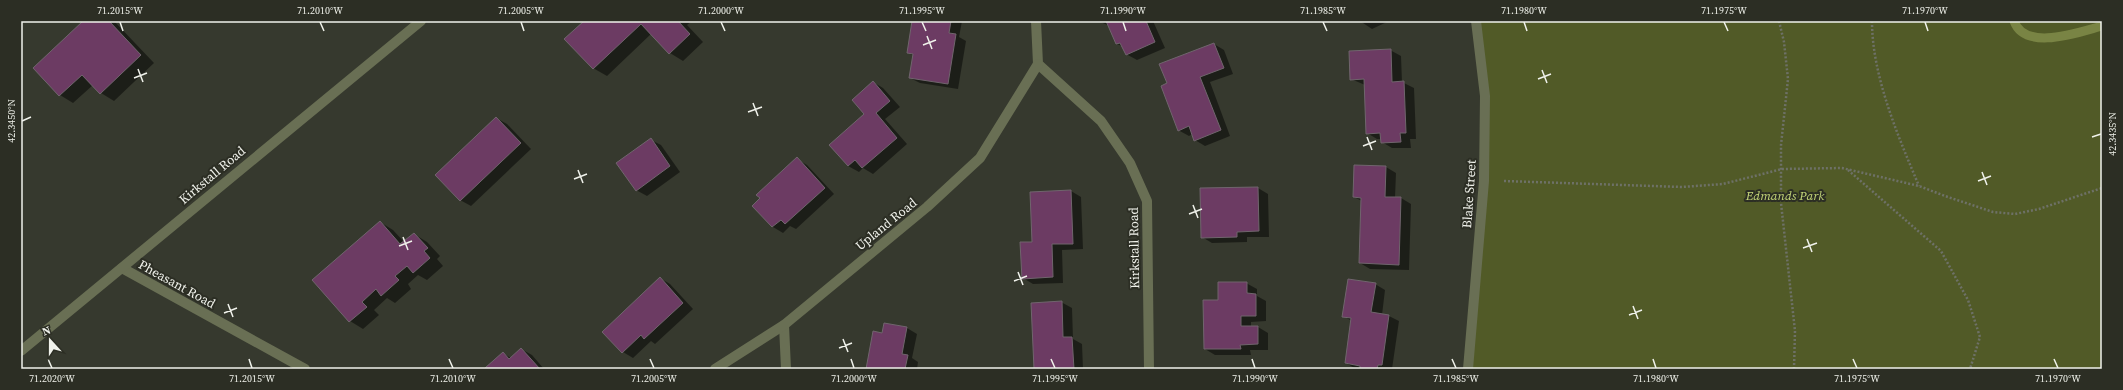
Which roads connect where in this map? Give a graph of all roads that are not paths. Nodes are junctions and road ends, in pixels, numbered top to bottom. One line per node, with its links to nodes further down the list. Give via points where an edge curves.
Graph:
1 (421, 21): 5 (street, Kirkstall Road)
2 (1036, 21): 4 (street)
3 (1476, 21): 12 (street, Blake Street, via 1485,96 1484,181)
4 (1038, 64): 6 (street, Upland Road, via 980,158 927,208); 11 (street, Kirkstall Road, via 1101,121 1130,163 1146,200)
5 (122, 268): 7 (street, Kirkstall Road); 8 (street, Pheasant Road)
6 (784, 325): 9 (street, Upland Road); 10 (street)
7 (21, 351)
8 (305, 369)
9 (715, 369)
10 (786, 369)
11 (1149, 369)
12 (1468, 369)

